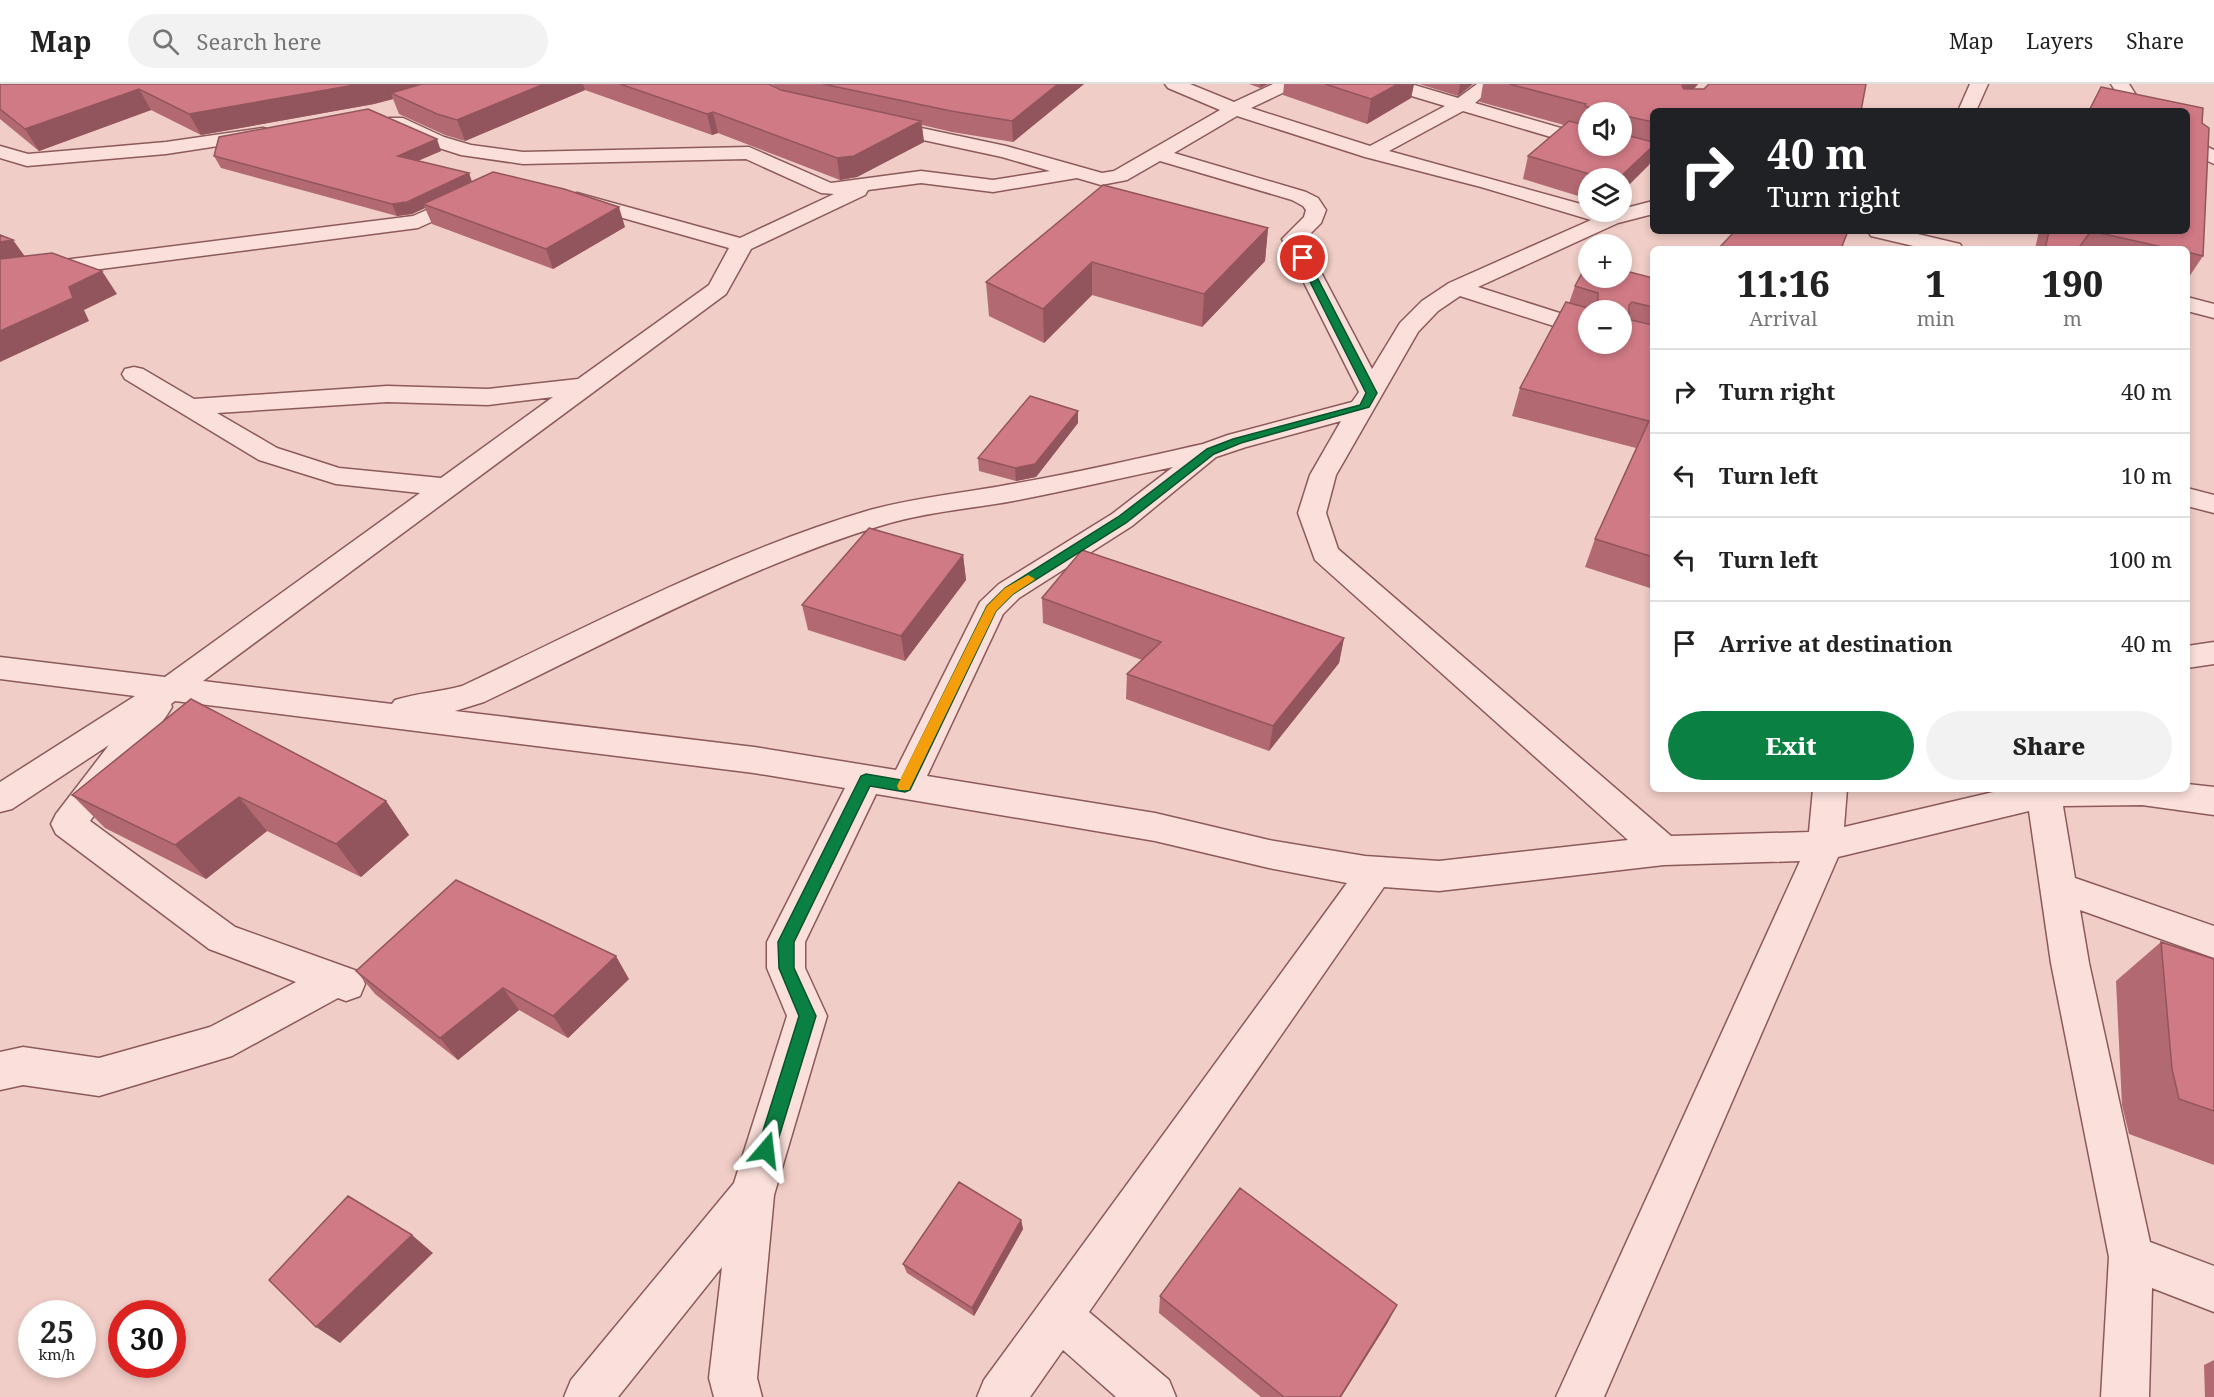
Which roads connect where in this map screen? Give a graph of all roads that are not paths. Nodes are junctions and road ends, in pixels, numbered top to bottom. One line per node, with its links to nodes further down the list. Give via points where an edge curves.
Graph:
1 (1174, 84): 11 (street)
2 (1287, 84): 11 (street)
3 (1390, 84): 8 (street)
4 (1488, 84): 8 (street)
5 (1979, 84): 9 (street)
6 (2120, 84): 10 (street)
7 (407, 105): 19 (street, via 381,111 437,141 468,151 523,158)
8 (1461, 105): 14 (street); 17 (street)
9 (1968, 108)
10 (2136, 108)
11 (1235, 109): 17 (street); 18 (street)
12 (858, 120): 22 (street, via 1006,152)
13 (285, 130): 16 (street, via 166,148 27,160)
14 (1578, 139)
15 (2190, 145): 21 (street)
16 (0, 152)
17 (1371, 153): 28 (street)
18 (1158, 154): 22 (street, via 1120,176 1101,179); 42 (street, via 1311,202 1316,210 1314,219 1293,239)
19 (649, 157): 23 (street, via 749,153 828,189); 24 (street)
20 (2190, 157): 21 (street)
21 (2214, 158)
22 (1074, 173): 23 (street, via 993,186)
23 (921, 177): 33 (street, via 855,192)
24 (516, 178)
25 (486, 189): 35 (street, via 418,222)
26 (562, 195): 33 (street)
27 (1650, 208): 29 (street)
28 (1578, 209)
29 (1632, 213)
30 (1604, 222): 36 (street)
31 (1891, 234): 32 (street)
32 (1915, 240): 34 (street)
33 (742, 245): 41 (street, via 718,289)
34 (1940, 246)
35 (0, 275)
36 (1457, 288): 39 (street); 42 (street, via 1430,306 1408,328)
37 (2190, 305): 38 (street)
38 (2214, 311)
39 (1578, 327)
40 (134, 374): 43 (street)
41 (584, 386): 43 (street, via 488,397 387,394); 45 (street)
42 (1368, 400): 44 (street); 62 (street, via 1323,475 1312,513 1325,553)
43 (188, 407): 45 (street, via 268,454 336,477)
44 (1210, 452): 52 (street, via 879,517 805,541 735,570 473,694 443,703); 54 (street, via 1122,520 1009,591 991,609)
45 (447, 487): 51 (street)
46 (2190, 498): 47 (street)
47 (2214, 504)
48 (2214, 653): 49 (street)
49 (2190, 657)
50 (0, 668): 51 (street)
51 (170, 688): 52 (street); 59 (street); 66 (street, via 68,824 222,938 340,982 218,1043 99,1077 23,1066)
52 (372, 714): 53 (street, via 754,760)
53 (866, 780): 54 (street); 67 (street, via 786,942 786,968 807,1016)
54 (905, 786): 63 (street, via 1155,827 1269,854)
55 (1830, 792): 61 (street)
56 (2040, 792): 61 (street)
57 (2044, 792): 64 (street)
58 (2142, 792): 60 (street)
59 (0, 799)
60 (2214, 801)
61 (1825, 846): 62 (street); 75 (street)
62 (1664, 851): 63 (street, via 1439,876)
63 (1375, 872): 70 (street)
64 (2060, 888): 65 (street); 68 (street, via 2070,963)
65 (2214, 942)
66 (0, 1071)
67 (752, 1196): 71 (street); 72 (street, via 733,1378)
68 (2131, 1257): 69 (street); 76 (street)
69 (2214, 1289)
70 (1059, 1316): 73 (street); 74 (street)
71 (588, 1397)
72 (738, 1397)
73 (1001, 1397)
74 (1152, 1397)
75 (1580, 1397)
76 (2125, 1397)

